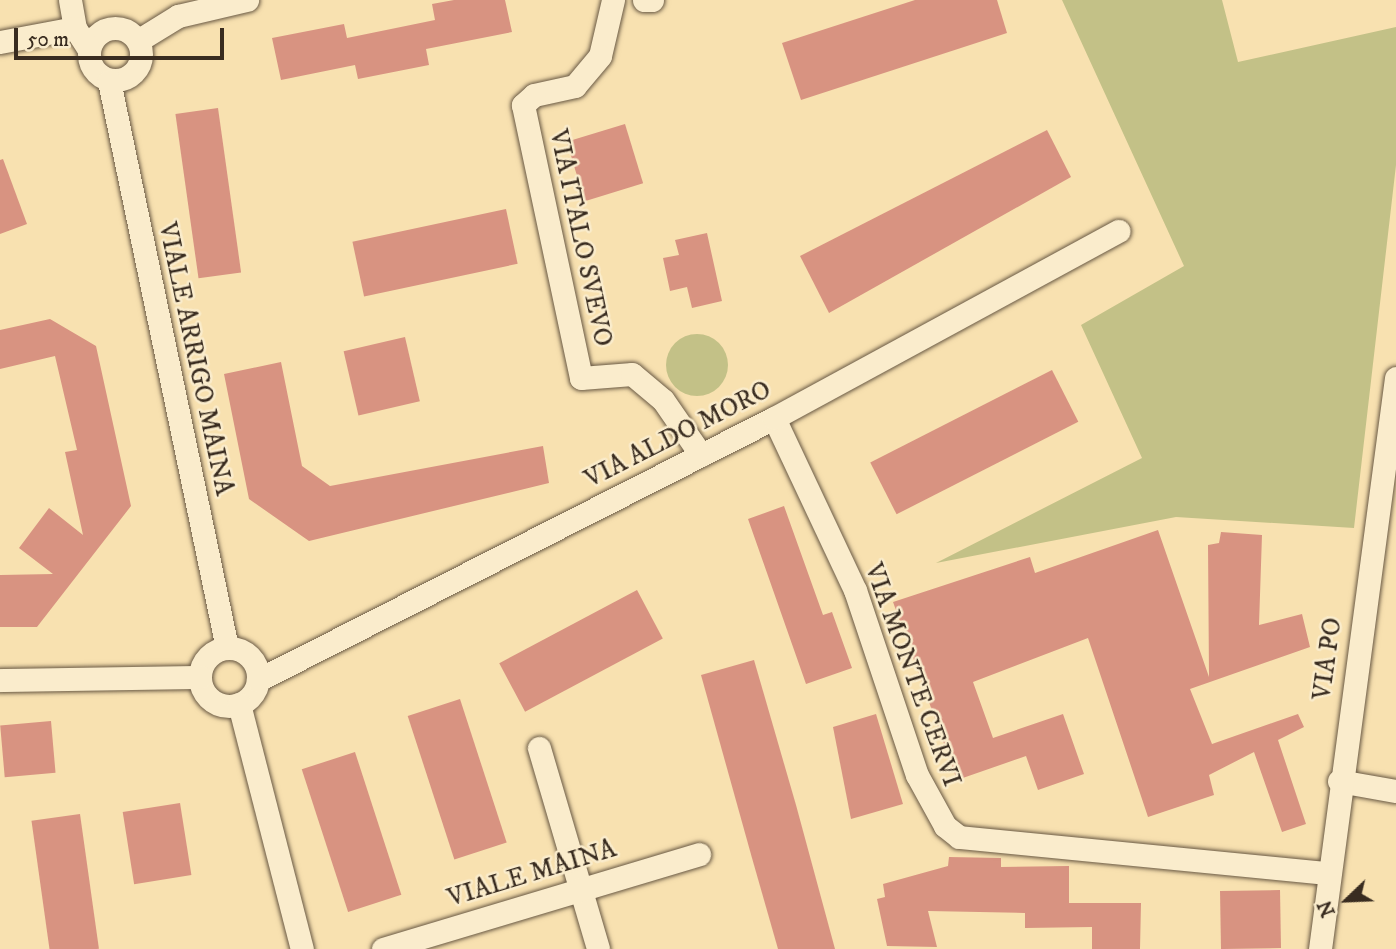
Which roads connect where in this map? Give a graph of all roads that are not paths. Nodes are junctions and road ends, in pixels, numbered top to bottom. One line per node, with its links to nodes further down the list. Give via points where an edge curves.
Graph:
1 (70, 0): 6 (street)
2 (613, 0): 14 (street, VIA ITALO SVEVO, via 600,55 575,86 534,95 523,105 582,378 632,374 663,400)
3 (644, 0): 4 (street)
4 (653, 0)
5 (237, 1): 7 (street, via 178,16)
6 (75, 28): 8 (street); 9 (street)
7 (139, 40): 9 (street, via 121,27 100,31); 10 (street, via 142,61 130,78)
8 (0, 41)
9 (88, 48): 10 (street, via 92,69)
10 (109, 81): 16 (street, VIALE ARRIGO MAINA)
11 (1118, 230): 13 (street, VIA ALDO MORO)
12 (1396, 378): 15 (street, VIA PO)
13 (774, 418): 14 (street, VIA ALDO MORO); 25 (street, VIA MONTE CERVI, via 855,590 917,775 945,826 959,837)
14 (701, 455): 19 (street, VIA ALDO MORO)
15 (1388, 489): 22 (street, VIA PO)
16 (227, 649): 17 (street, via 205,661); 19 (street, via 253,661)
17 (200, 677): 18 (street); 20 (street, via 212,701)
18 (0, 680)
19 (258, 680): 20 (street)
20 (239, 704): 27 (street)
21 (539, 748): 26 (street)
22 (1339, 782): 23 (street); 25 (street, VIA PO)
23 (1396, 792)
24 (699, 854): 26 (street, VIALE MAINA)
25 (1326, 873): 30 (street, VIA PO)
26 (581, 887): 28 (street, VIALE MAINA); 29 (street)
27 (302, 949)
28 (383, 949)
29 (598, 949)
30 (1320, 949)

